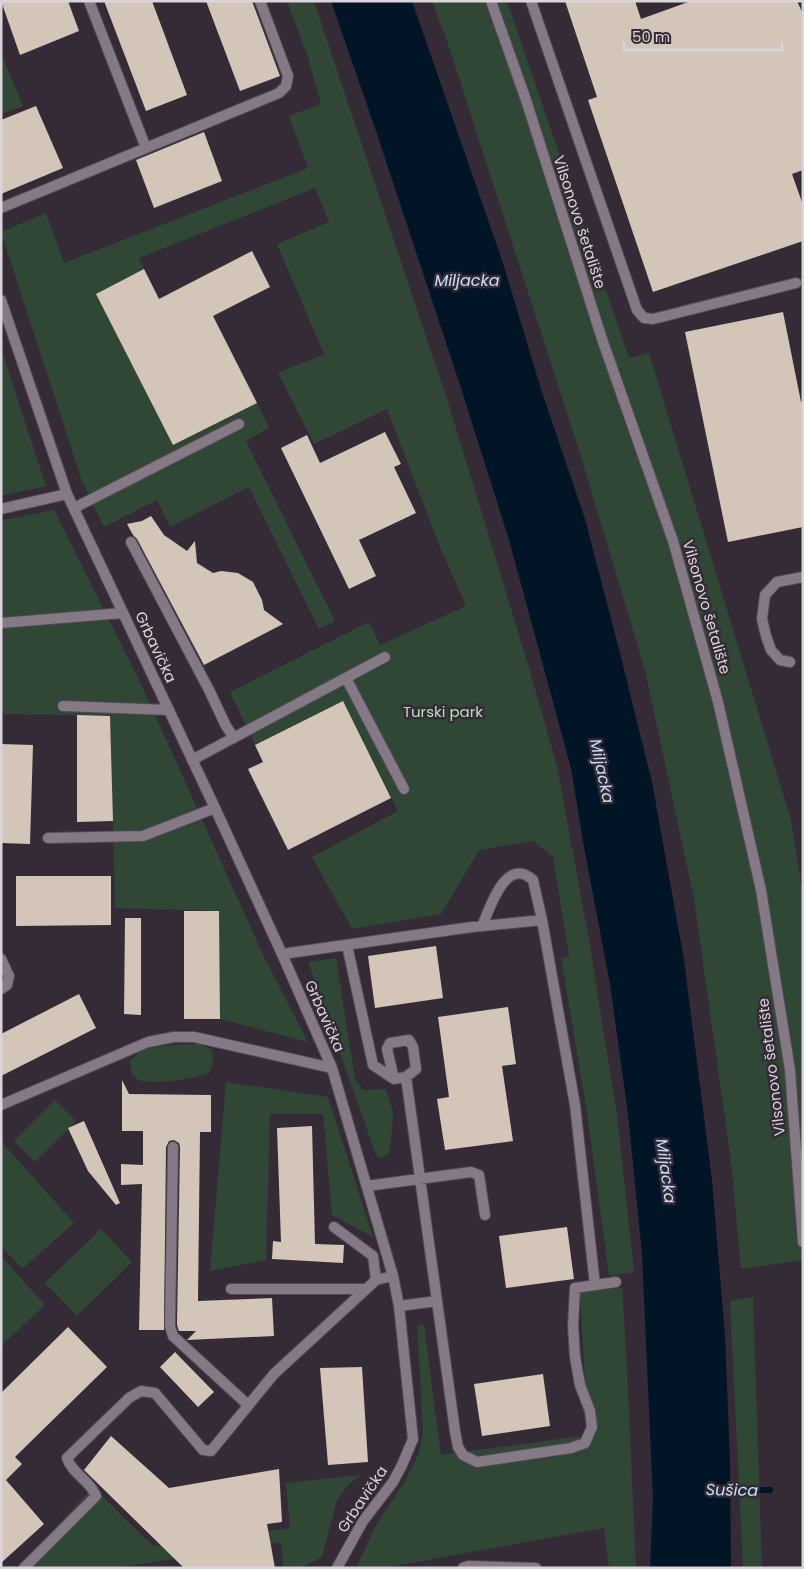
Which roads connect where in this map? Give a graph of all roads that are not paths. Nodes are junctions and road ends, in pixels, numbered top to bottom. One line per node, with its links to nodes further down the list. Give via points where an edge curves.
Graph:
1 (89, 1): 5 (street)
2 (260, 1): 5 (street, via 288,76 286,86 279,93)
3 (491, 1): 42 (street, Vilsonovo šetalište, via 602,339 673,541 718,702 761,890 790,1070)
4 (531, 1): 7 (street, via 636,310 644,318 653,319)
5 (146, 148): 6 (street)
6 (1, 208)
7 (796, 282)
8 (1, 300): 10 (street, Grbavička)
9 (239, 424): 11 (street)
10 (67, 494): 11 (street, Grbavička); 12 (street)
11 (74, 508): 15 (street, Grbavička)
12 (1, 509)
13 (131, 542): 22 (street)
14 (803, 577): 18 (street, via 777,582 765,596 762,618 768,643 780,660)
15 (123, 614): 16 (street); 21 (street, Grbavička)
16 (1, 623)
17 (385, 657): 19 (street)
18 (790, 662)
19 (346, 678): 22 (street); 24 (street)
20 (63, 706): 21 (street)
21 (169, 710): 23 (street, Grbavička)
22 (234, 738): 23 (street)
23 (192, 760): 25 (street, Grbavička)
24 (404, 788)
25 (214, 808): 26 (street, via 143,836); 30 (street, Grbavička)
26 (48, 838)
27 (542, 920): 28 (street); 28 (street, via 533,880 522,873 513,875 498,888); 46 (street, via 575,1106)
28 (482, 926): 29 (street)
29 (347, 945): 30 (street); 35 (street, via 372,1064)
30 (282, 954): 33 (street, Grbavička)
31 (1, 959): 32 (street, via 9,976 7,985)
32 (1, 988)
33 (332, 1068): 36 (street, via 194,1037 174,1037 148,1042); 39 (street, Grbavička)
34 (406, 1077): 35 (street); 35 (street, via 416,1069 414,1047 409,1040 390,1043 387,1050); 38 (street)
35 (394, 1079)
36 (1, 1105)
37 (173, 1147): 51 (street, via 170,1326 173,1336)
38 (420, 1178): 39 (street); 40 (street, via 471,1172 479,1175); 49 (street)
39 (367, 1186): 43 (street, Grbavička)
40 (485, 1215)
41 (334, 1227): 44 (street, via 373,1256)
42 (803, 1242)
43 (393, 1276): 44 (street); 50 (street, Grbavička)
44 (376, 1280): 48 (street)
45 (616, 1282): 46 (street)
46 (595, 1285): 49 (street, via 575,1288 575,1357 592,1427 585,1443 478,1462 463,1454 458,1446)
47 (231, 1289): 48 (street)
48 (366, 1289): 51 (street, via 274,1374)
49 (437, 1301): 50 (street)
50 (399, 1306): 53 (street, Grbavička, via 412,1439 393,1482 363,1521)
51 (248, 1405): 52 (street, via 211,1451 202,1450 155,1392 141,1391 129,1398 67,1458 69,1466 93,1488 96,1496)
52 (24, 1568)
53 (337, 1568)
54 (463, 1568): 55 (street)
55 (533, 1568)

